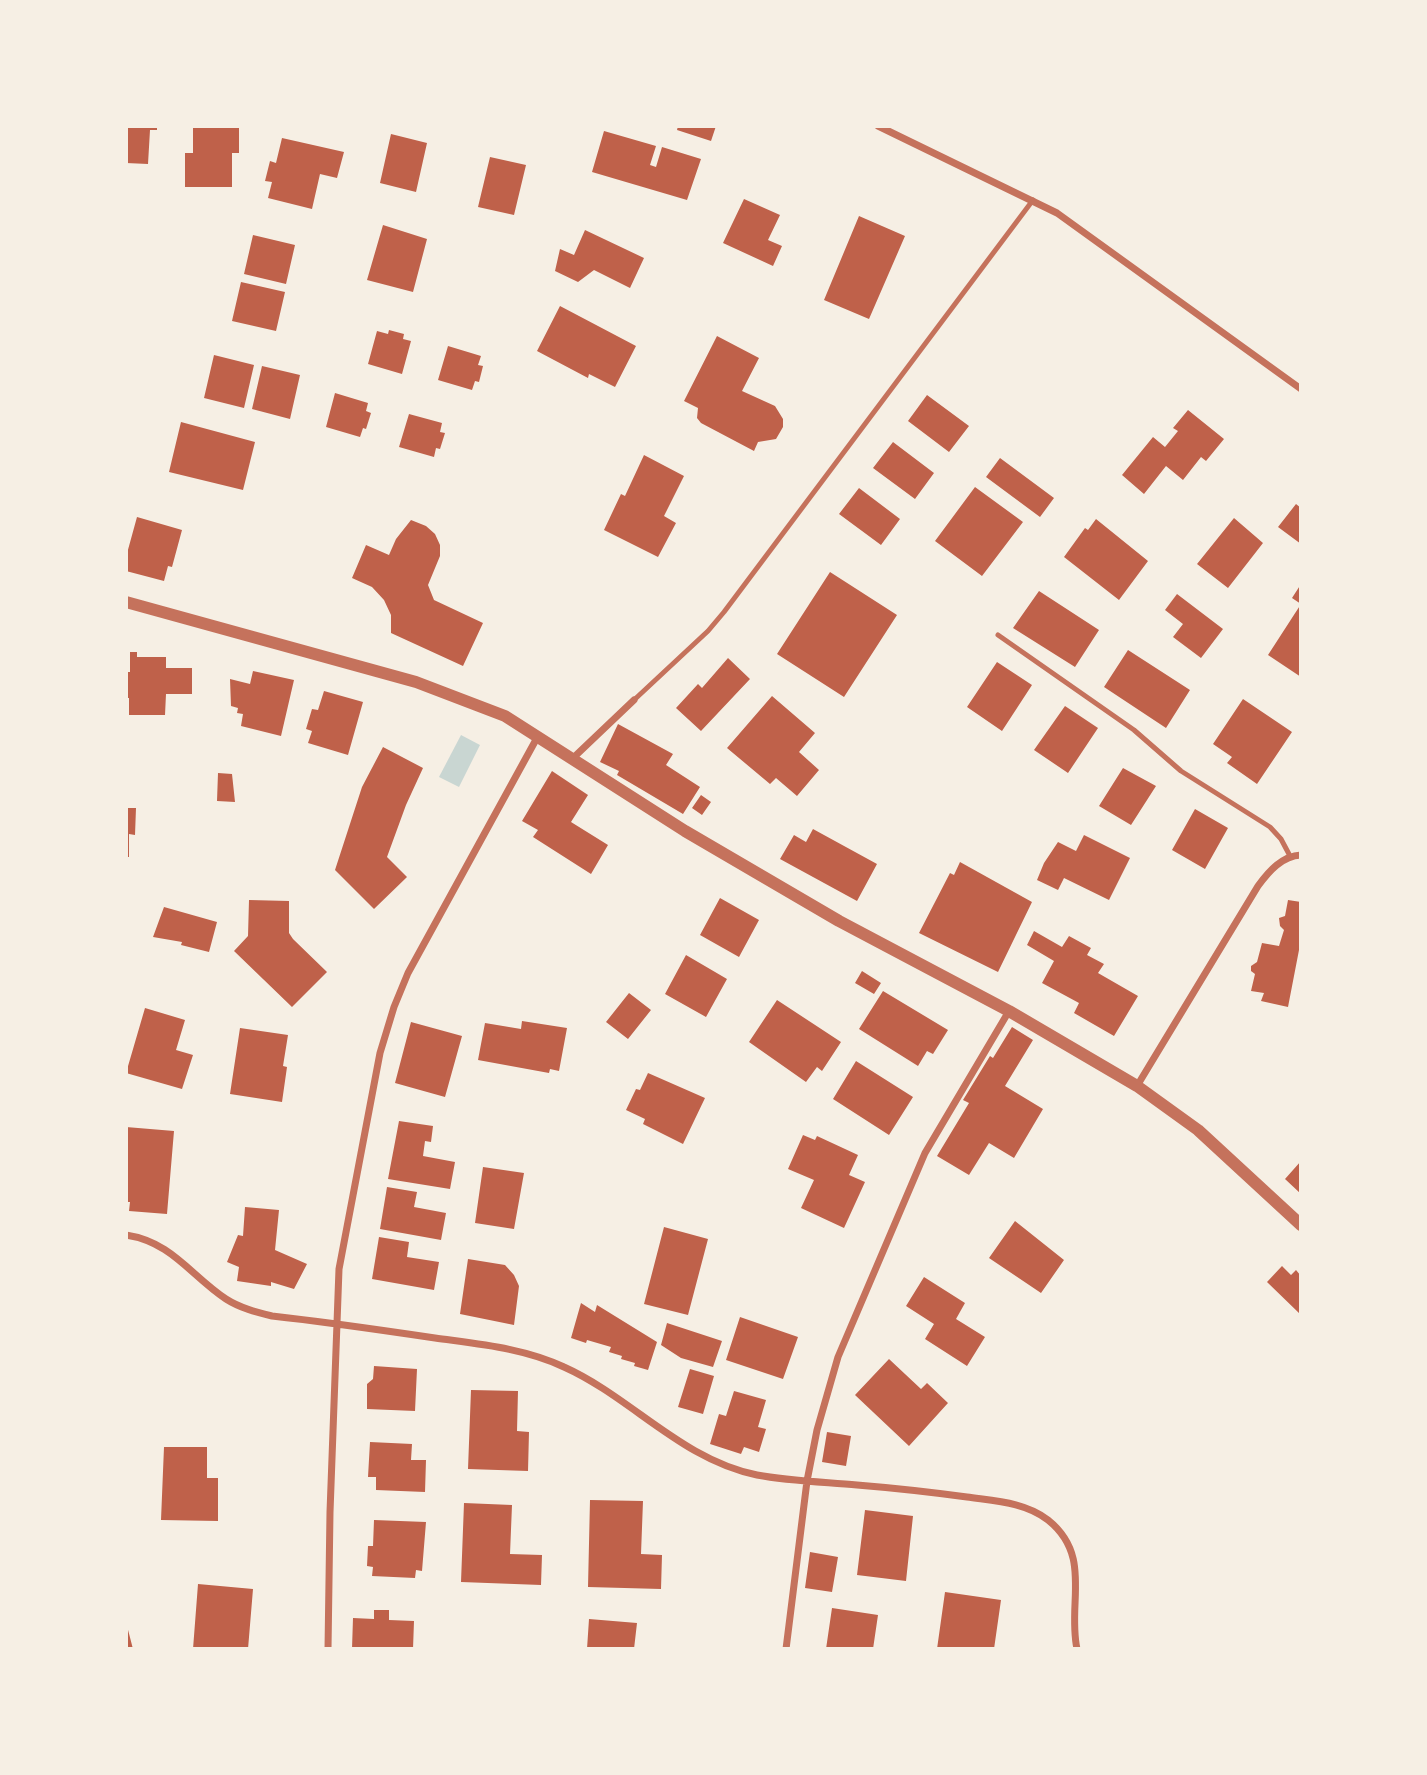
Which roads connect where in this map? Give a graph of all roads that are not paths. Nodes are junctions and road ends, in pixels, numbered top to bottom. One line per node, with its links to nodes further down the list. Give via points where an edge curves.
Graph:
1 (878, 126): 2 (street)
2 (1033, 199): 3 (street); 6 (lane, via 724,612)
3 (1301, 388)
4 (126, 602): 7 (street, via 416,682 491,710)
5 (998, 635): 10 (lane, via 1134,730 1181,771 1270,827)
6 (634, 701): 8 (street)
7 (538, 737): 8 (street); 15 (street, via 458,878 394,1007 380,1053 343,1250)
8 (572, 760): 11 (street, via 827,914)
9 (1301, 855): 10 (street)
10 (1290, 856): 12 (street, via 1258,886)
11 (1009, 1011): 12 (street); 16 (street, via 925,1153 838,1357)
12 (1137, 1086): 13 (street, via 1198,1130)
13 (1301, 1225)
14 (126, 1235): 15 (street, via 156,1242 248,1310)
15 (336, 1323): 16 (street, via 544,1359 580,1374 706,1458 748,1473); 17 (street)
16 (807, 1481): 18 (street); 19 (street, via 996,1501 1041,1516 1058,1532 1073,1558)
17 (328, 1649)
18 (786, 1649)
19 (1077, 1649)

